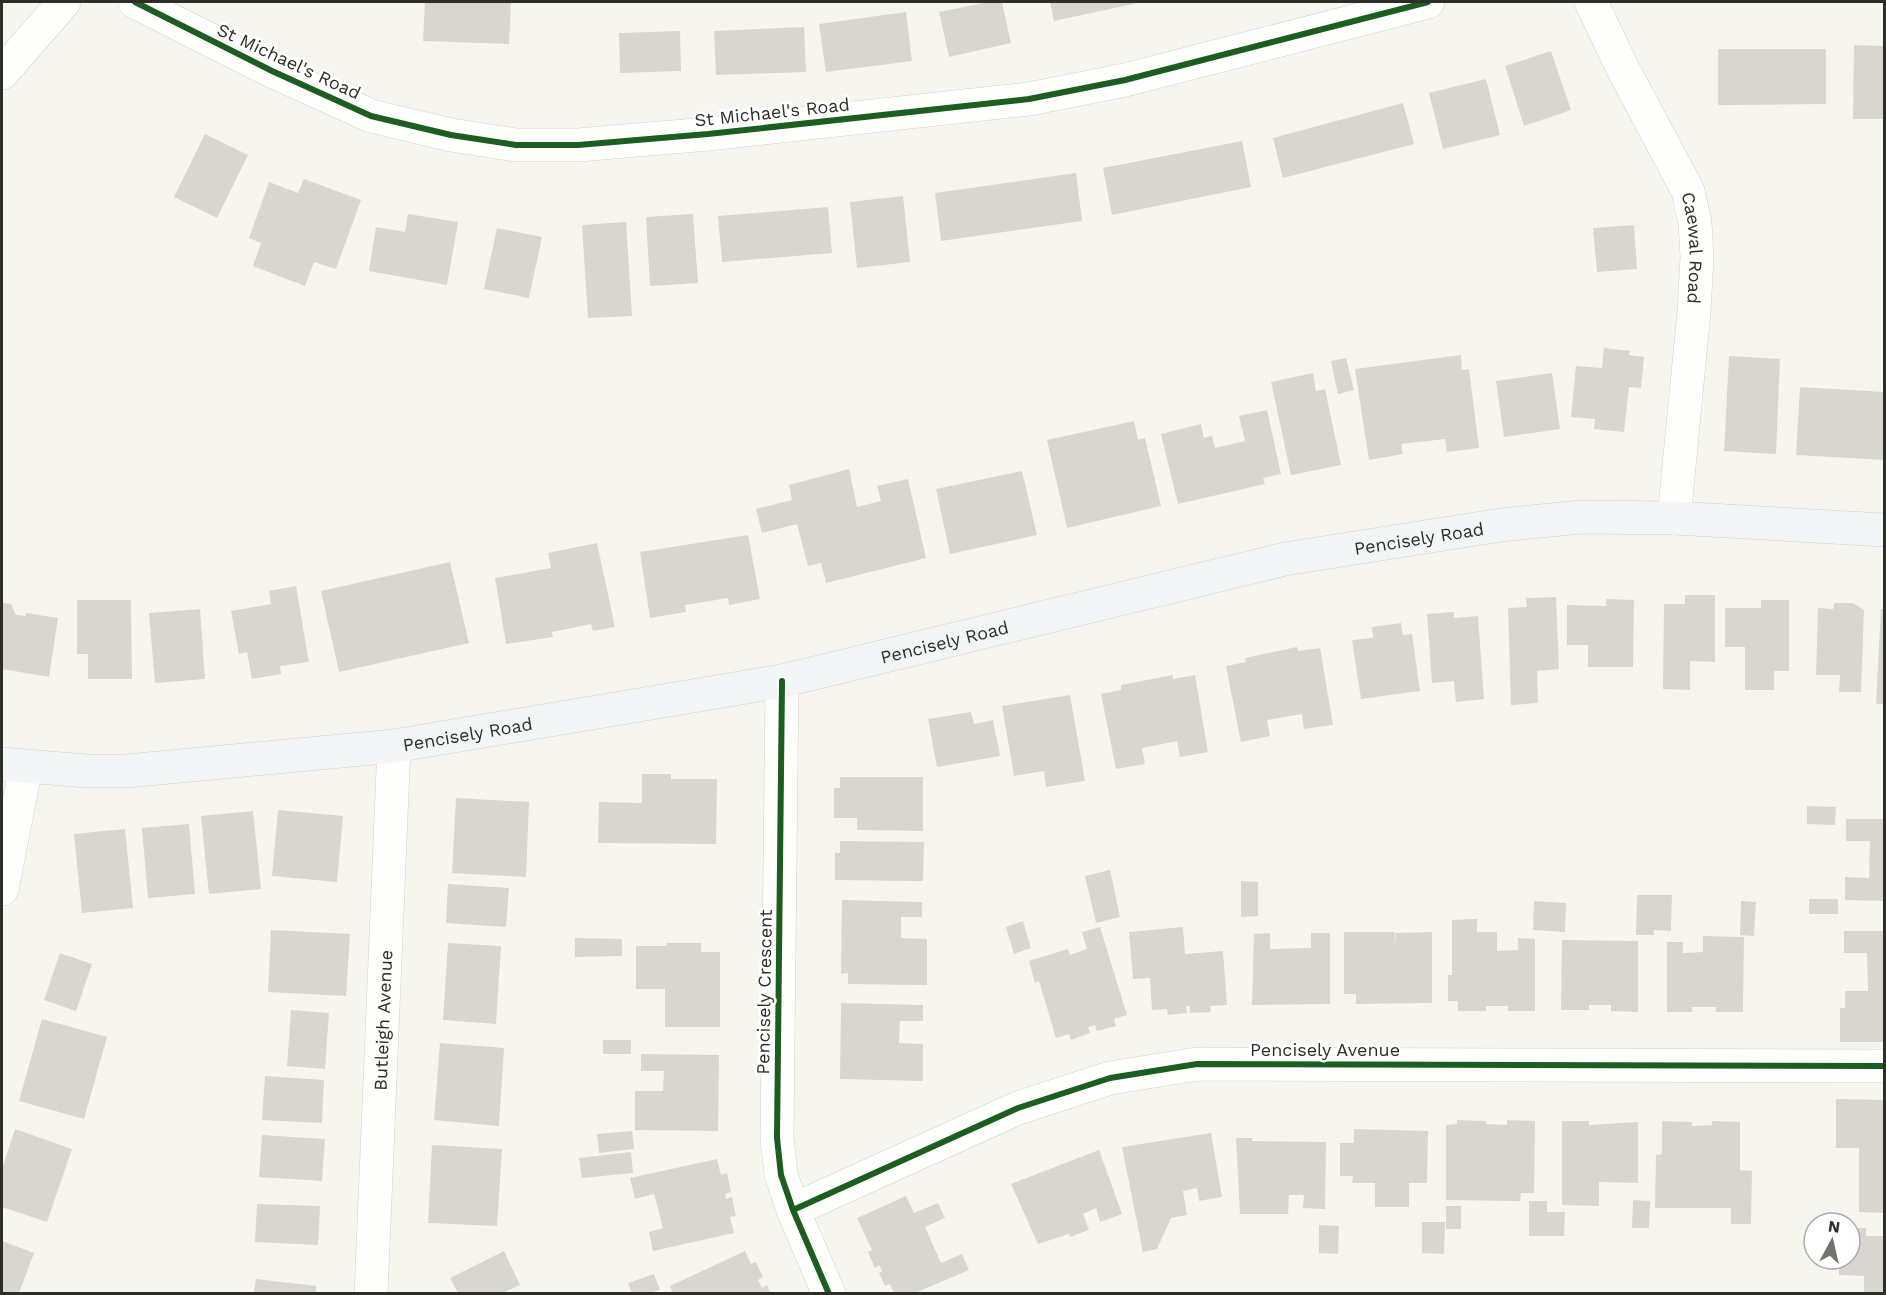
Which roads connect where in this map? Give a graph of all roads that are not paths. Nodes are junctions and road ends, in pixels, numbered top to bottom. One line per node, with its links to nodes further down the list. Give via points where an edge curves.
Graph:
1 (64, 2): 5 (street)
2 (135, 2): 3 (street, St Michael's Road, via 371,116 451,135 526,145 578,145 1029,99 1137,77)
3 (1428, 2)
4 (1598, 4): 6 (street, Caewal Road, via 1623,69 1688,191 1695,223 1694,312)
5 (2, 73)
6 (1674, 518): 7 (main road, Pencisely Road); 8 (main road, Pencisely Road, via 1581,518 1501,525 1285,559)
7 (1884, 530)
8 (782, 681): 9 (main road, Pencisely Road); 13 (street, Pencisely Crescent, via 777,1138 781,1175)
9 (394, 746): 10 (main road, Pencisely Road, via 128,771); 14 (street, Butleigh Avenue)
10 (14, 765): 11 (street)
11 (2, 889)
12 (1884, 1066): 13 (street, Pencisely Avenue, via 1197,1064 1110,1078 1018,1108)
13 (793, 1210): 15 (street, Pencisely Crescent)
14 (371, 1293)
15 (829, 1293)

